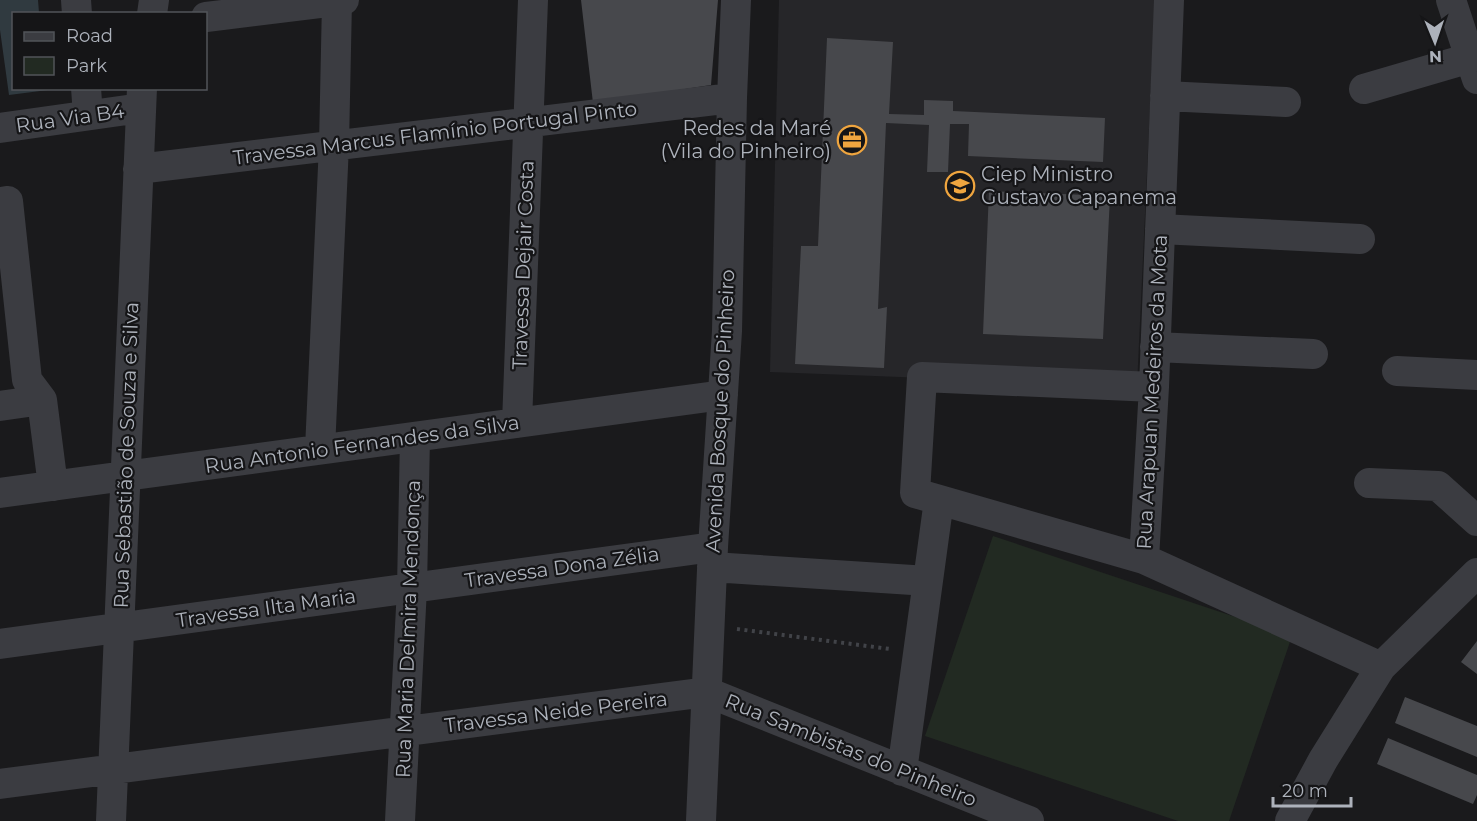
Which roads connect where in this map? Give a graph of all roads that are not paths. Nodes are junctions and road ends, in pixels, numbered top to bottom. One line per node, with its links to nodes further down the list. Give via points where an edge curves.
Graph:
1 (340, 0): 6 (street); 16 (street)
2 (533, 0): 14 (street, Travessa Dejair Costa)
3 (736, 0): 11 (street, Avenida Bosque do Pinheiro)
4 (1169, 0): 9 (street, Rua Arapuan Medeiros da Mota)
5 (1451, 0): 7 (street)
6 (207, 17)
7 (1474, 69): 8 (street)
8 (1364, 89)
9 (1166, 96): 13 (street); 19 (street, Rua Arapuan Medeiros da Mota)
10 (141, 98): 12 (street, Rua Via B4); 17 (street, Rua Sebastião de Souza e Silva)
11 (732, 98): 14 (street, Travessa Marcus Flamínio Portugal Pinto); 27 (street, Avenida Bosque do Pinheiro)
12 (87, 102): 15 (street, Rua Via B4)
13 (1286, 102)
14 (529, 122): 16 (street, Travessa Marcus Flamínio Portugal Pinto); 30 (street, Travessa Dejair Costa)
15 (0, 128)
16 (334, 146): 17 (street, Travessa Marcus Flamínio Portugal Pinto); 32 (street)
17 (138, 169): 33 (street, Rua Sebastião de Souza e Silva)
18 (0, 202): 21 (street, via 8,201)
19 (1160, 228): 20 (street); 22 (street, Rua Arapuan Medeiros da Mota)
20 (1360, 239)
21 (9, 303): 28 (street, via 27,380)
22 (1155, 347): 23 (street); 26 (street, Rua Arapuan Medeiros da Mota)
23 (1313, 354)
24 (1397, 371): 25 (street)
25 (1477, 375)
26 (1154, 387): 37 (street, via 922,377); 40 (street, Rua Arapuan Medeiros da Mota)
27 (723, 395): 30 (street, Rua Antonio Fernandes da Silva); 39 (street, Avenida Bosque do Pinheiro)
28 (42, 400): 29 (street); 35 (street)
29 (0, 406)
30 (517, 423): 31 (street, Rua Antonio Fernandes da Silva)
31 (415, 437): 32 (street, Rua Antonio Fernandes da Silva); 43 (street, Rua Maria Delmira Mendonça)
32 (320, 450): 33 (street, Rua Antonio Fernandes da Silva)
33 (125, 476): 35 (street, Rua Antonio Fernandes da Silva); 44 (street, Rua Sebastião de Souza e Silva)
34 (1369, 483): 38 (street, via 1438,486)
35 (53, 486): 36 (street, Rua Antonio Fernandes da Silva)
36 (0, 493)
37 (927, 497): 40 (street); 42 (street)
38 (1477, 521)
39 (713, 557): 42 (street, Travessa Dona Zélia); 43 (street, Travessa Dona Zélia); 47 (street, Avenida Bosque do Pinheiro)
40 (1144, 559): 46 (street, Rua Arapuan Medeiros da Mota)
41 (1477, 573): 46 (street)
42 (928, 581): 50 (street)
43 (412, 588): 44 (street, Travessa Ilta Maria); 48 (street, Rua Maria Delmira Mendonça)
44 (119, 628): 45 (street, Travessa Ilta Maria); 49 (street, Rua Sebastião de Souza e Silva)
45 (0, 644)
46 (1381, 667): 57 (street)
47 (707, 692): 48 (street, Travessa Neide Pereira); 50 (street, Rua Sambistas do Pinheiro); 55 (street, Avenida Bosque do Pinheiro)
48 (404, 732): 49 (street, Travessa Neide Pereira); 54 (street, Rua Maria Delmira Mendonça)
49 (113, 770): 51 (street, Travessa Neide Pereira); 53 (street, Rua Sebastião de Souza e Silva)
50 (902, 771): 52 (street, Rua Sambistas do Pinheiro)
51 (0, 784)
52 (971, 811): 56 (street, Rua Sambistas do Pinheiro)
53 (111, 821)
54 (400, 821)
55 (701, 821)
56 (1029, 821)
57 (1290, 821)

